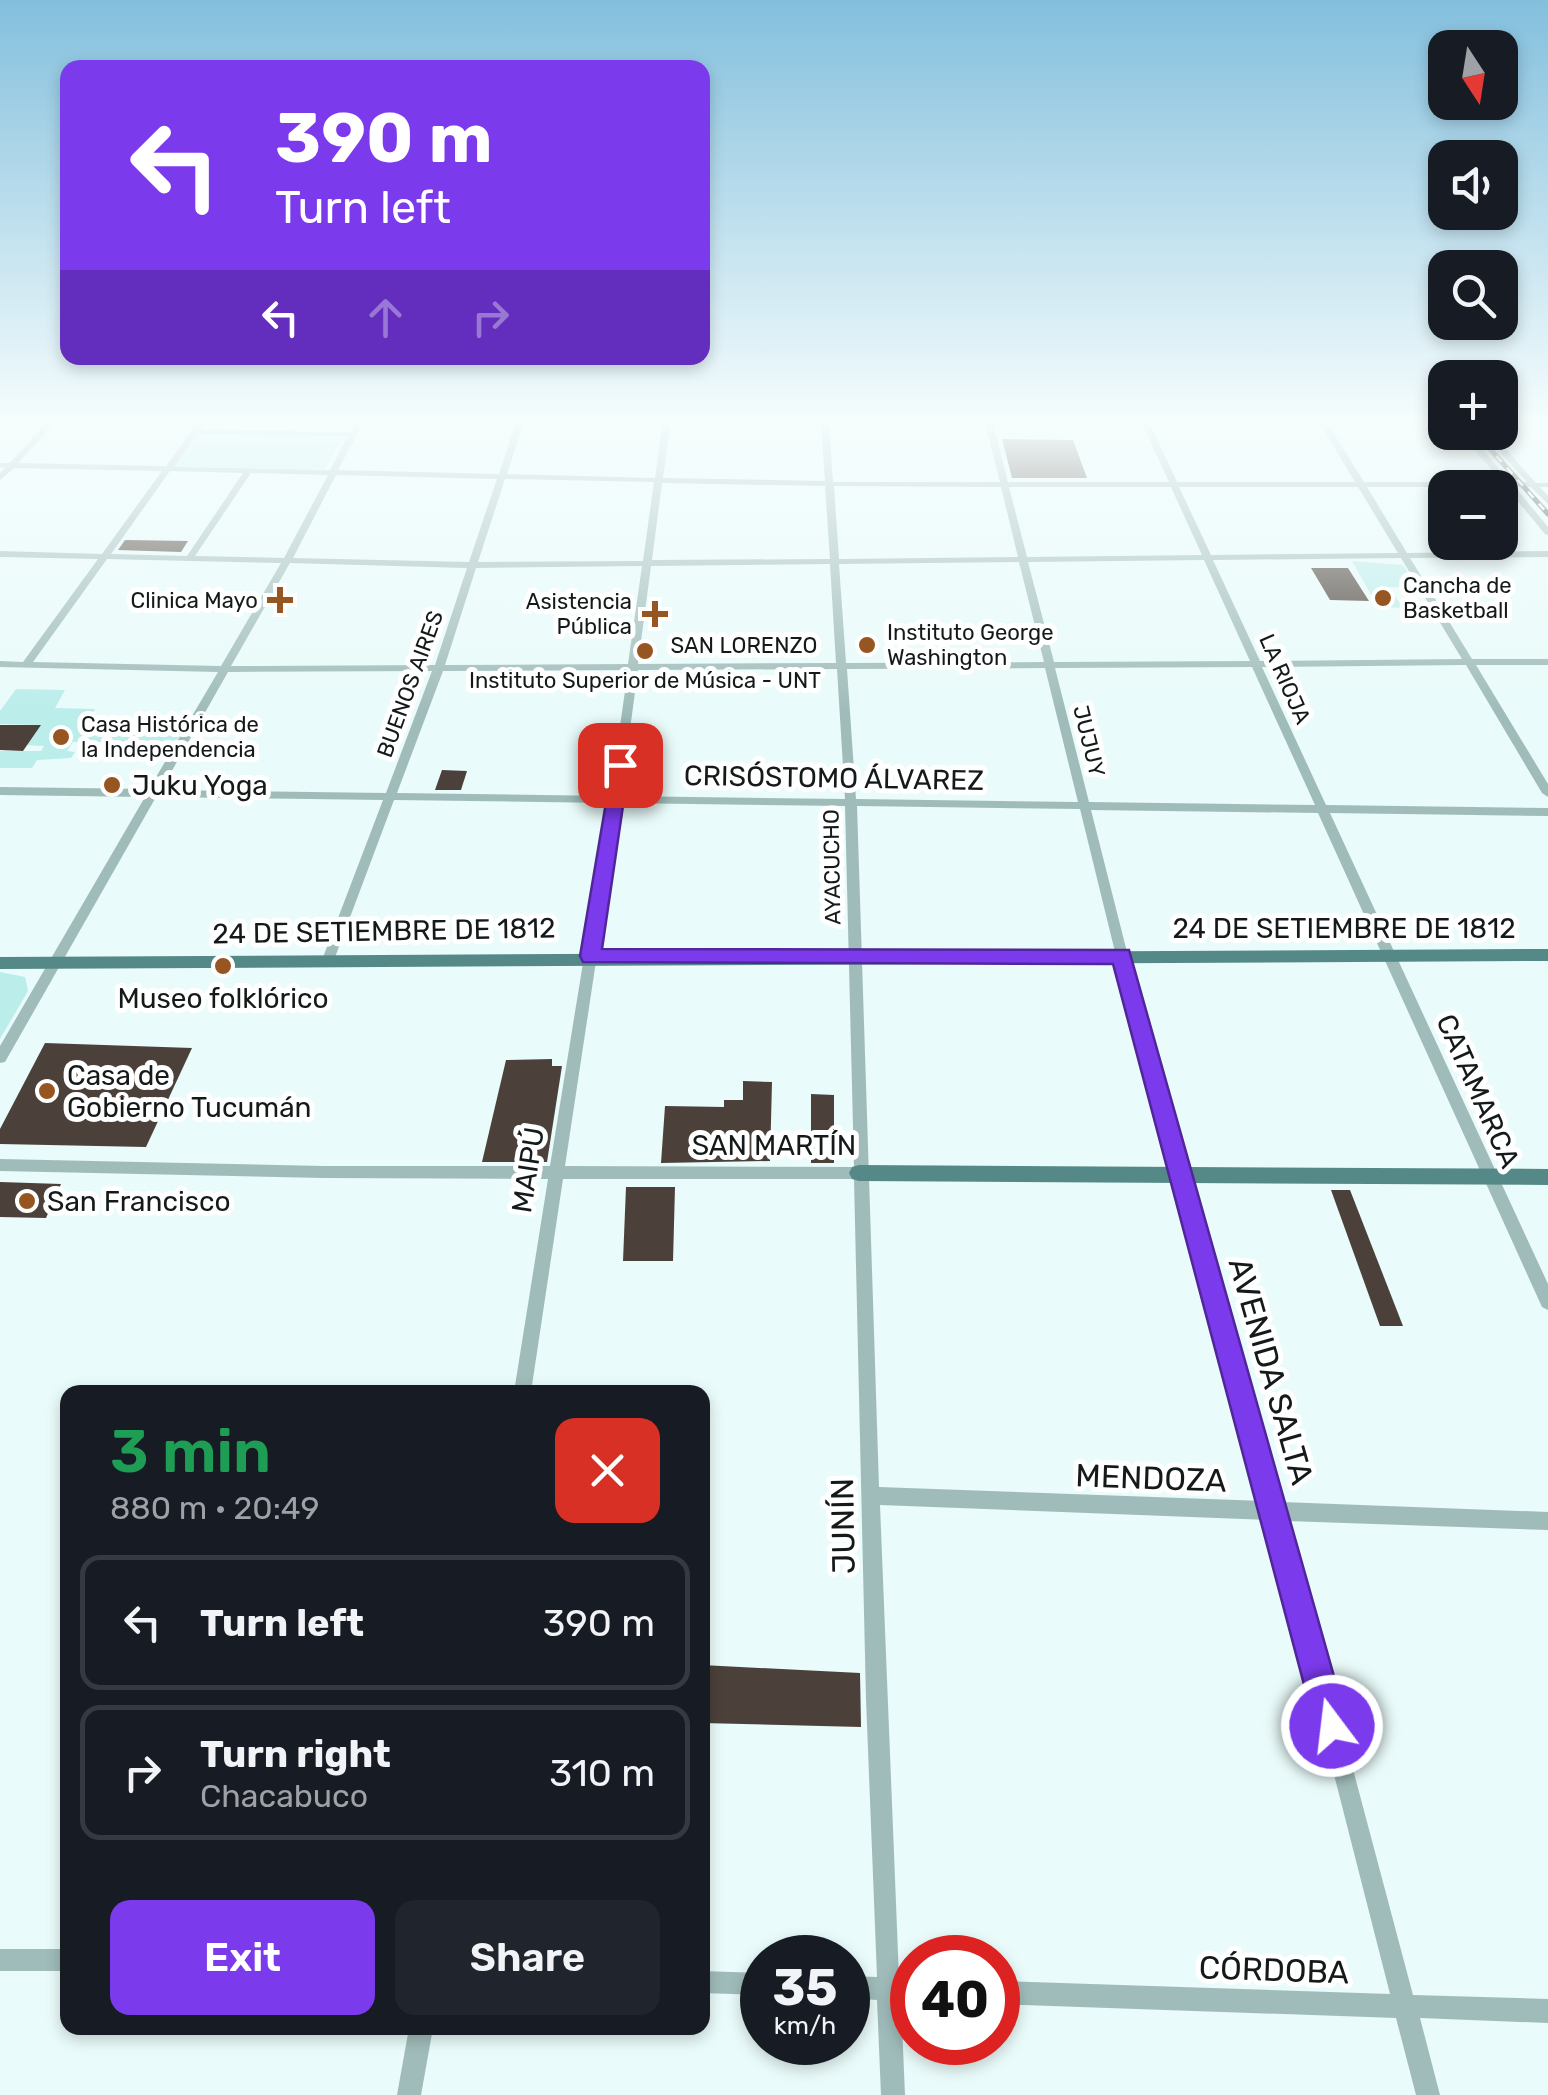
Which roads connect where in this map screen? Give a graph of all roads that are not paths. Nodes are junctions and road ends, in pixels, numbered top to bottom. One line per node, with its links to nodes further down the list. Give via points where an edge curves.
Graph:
1 (131, 517): 14 (street)
2 (217, 517): 16 (street)
3 (310, 517): 19 (street)
4 (489, 517): 20 (street, BUENOS AIRES)
5 (653, 517): 18 (street, MAIPÚ)
6 (833, 517): 17 (street, AYACUCHO)
7 (1015, 517): 15 (street, JUJUY)
8 (1191, 517): 12 (street, LA RIOJA)
9 (1379, 517): 13 (street)
10 (0, 554): 14 (street)
11 (1548, 554): 13 (street)
12 (1210, 556): 13 (street); 15 (street); 26 (street, LA RIOJA)
13 (1404, 556): 21 (street)
14 (100, 558): 16 (street); 27 (street)
15 (1026, 558): 17 (street); 25 (street, JUJUY)
16 (188, 560): 19 (street)
17 (838, 560): 18 (street); 24 (street, AYACUCHO)
18 (647, 563): 20 (street); 28 (street, MAIPÚ)
19 (286, 564): 20 (street); 30 (street)
20 (474, 565): 29 (street, BUENOS AIRES)
21 (1469, 662): 22 (street, SAN LORENZO); 26 (street, SAN LORENZO); 32 (street)
22 (1548, 662)
23 (0, 664): 27 (street, SAN LORENZO)
24 (844, 664): 25 (street, SAN LORENZO); 28 (street, SAN LORENZO); 36 (street, AYACUCHO)
25 (1048, 664): 26 (street, SAN LORENZO); 37 (street, JUJUY)
26 (1256, 664): 38 (street, LA RIOJA)
27 (26, 665): 30 (street, SAN LORENZO)
28 (634, 666): 29 (street, SAN LORENZO); 35 (street, MAIPÚ)
29 (439, 667): 30 (street, SAN LORENZO); 34 (street, BUENOS AIRES)
30 (226, 669): 33 (street)
31 (0, 791): 33 (street, CRISÓSTOMO ÁLVAREZ)
32 (1548, 792)
33 (153, 793): 34 (street, CRISÓSTOMO ÁLVAREZ); 46 (street)
34 (391, 796): 35 (street, CRISÓSTOMO ÁLVAREZ); 45 (street, BUENOS AIRES)
35 (615, 798): 36 (street, CRISÓSTOMO ÁLVAREZ); 41 (street, MAIPÚ)
36 (851, 804): 37 (street, CRISÓSTOMO ÁLVAREZ); 42 (street, AYACUCHO)
37 (1085, 808): 38 (street, CRISÓSTOMO ÁLVAREZ); 43 (street, JUJUY)
38 (1324, 810): 39 (street, CRISÓSTOMO ÁLVAREZ); 44 (street, LA RIOJA)
39 (1548, 812)
40 (1548, 955): 44 (main road, 24 DE SETIEMBRE DE 1812)
41 (590, 956): 42 (main road, 24 DE SETIEMBRE DE 1812); 45 (main road, 24 DE SETIEMBRE DE 1812); 50 (street, MAIPÚ)
42 (852, 956): 43 (main road, 24 DE SETIEMBRE DE 1812); 51 (street, JUNÍN)
43 (1122, 956): 44 (main road, 24 DE SETIEMBRE DE 1812); 52 (street, AVENIDA SALTA)
44 (1389, 956): 53 (street, CATAMARCA)
45 (328, 960): 46 (main road, 24 DE SETIEMBRE DE 1812)
46 (54, 962): 47 (main road, 24 DE SETIEMBRE DE 1812); 48 (street)
47 (0, 963)
48 (0, 1058)
49 (0, 1165): 50 (street, SAN MARTÍN)
50 (559, 1172): 51 (street, SAN MARTÍN); 56 (street, MAIPÚ)
51 (860, 1173): 52 (main road, SAN MARTÍN); 57 (street, JUNÍN)
52 (1183, 1176): 53 (main road, SAN MARTÍN); 58 (street, AVENIDA SALTA)
53 (1489, 1176): 54 (main road, SAN MARTÍN); 55 (street, CATAMARCA)
54 (1548, 1177)
55 (1548, 1302)
56 (523, 1385)
57 (872, 1496): 58 (street, MENDOZA); 60 (street, JUNÍN, via 876,1699)
58 (1276, 1513): 59 (street, MENDOZA); 66 (street, AVENIDA SALTA)
59 (1548, 1522)
60 (896, 1935)
61 (0, 1960): 62 (street)
62 (60, 1960)
63 (710, 1982): 64 (street)
64 (740, 1983)
65 (1020, 1994): 66 (street, CÓRDOBA)
66 (1407, 2008): 67 (street, CÓRDOBA); 72 (street, AVENIDA SALTA)
67 (1548, 2011)
68 (420, 2035): 70 (street)
69 (896, 2065): 71 (street, JUNÍN)
70 (409, 2095)
71 (894, 2095)
72 (1428, 2095)

